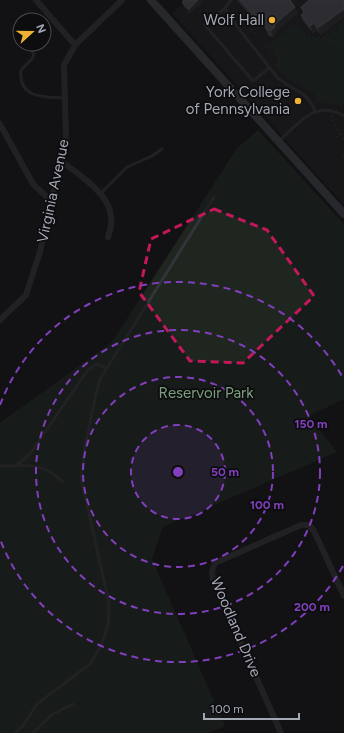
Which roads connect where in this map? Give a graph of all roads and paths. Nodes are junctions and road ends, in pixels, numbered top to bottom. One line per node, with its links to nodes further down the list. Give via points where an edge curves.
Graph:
1 (36, 0): 14 (street)
2 (122, 0): 14 (street, Virginia Avenue)
3 (151, 0): 29 (main road)
4 (231, 0): 7 (lane)
5 (294, 0): 6 (path, via 300,9)
6 (306, 4)
7 (225, 8): 18 (lane); 18 (lane, via 204,25 253,81)
8 (239, 13): 15 (path)
9 (344, 21): 12 (path)
10 (284, 24): 11 (path)
11 (288, 29): 12 (path, via 292,26 300,27 307,36); 15 (path)
12 (322, 38): 13 (path)
13 (344, 44)
14 (75, 45): 19 (street, Virginia Avenue, via 64,65)
15 (266, 47): 17 (path, via 280,61)
16 (33, 52): 19 (lane, via 34,57 21,70 24,86 39,97)
17 (274, 67)
18 (269, 68): 22 (lane, via 284,84 307,96)
19 (64, 98): 32 (street, Virginia Avenue, via 66,139)
20 (340, 105): 21 (path)
21 (344, 105)
22 (315, 111): 24 (lane, via 330,110); 29 (lane)
23 (332, 115): 27 (path)
24 (344, 116)
25 (0, 124): 35 (street, via 33,184)
26 (344, 133): 27 (path)
27 (340, 135): 28 (path); 30 (path)
28 (336, 138)
29 (279, 141): 36 (main road)
30 (344, 141)
31 (162, 149): 33 (lane, via 127,167)
32 (60, 160): 33 (street); 35 (street, Virginia Avenue)
33 (101, 193): 37 (street, via 111,215)
34 (214, 197): 39 (lane)
35 (51, 201): 38 (street, Virginia Avenue, via 40,252 26,295)
36 (344, 214)
37 (108, 237)
38 (0, 320)
39 (107, 368): 40 (lane, via 96,364 87,371 30,454); 45 (lane, via 100,379 96,394 81,478 109,603 108,625 101,646 90,664 37,704 23,726)
40 (17, 465): 41 (lane); 42 (lane, via 37,465 51,471)
41 (0, 466)
42 (63, 482)
43 (344, 596): 47 (street, Woodland Drive, via 310,525 301,525 215,563 212,571 213,580)
44 (73, 704): 46 (lane, via 51,715)
45 (15, 733)
46 (33, 733)
47 (282, 733)

